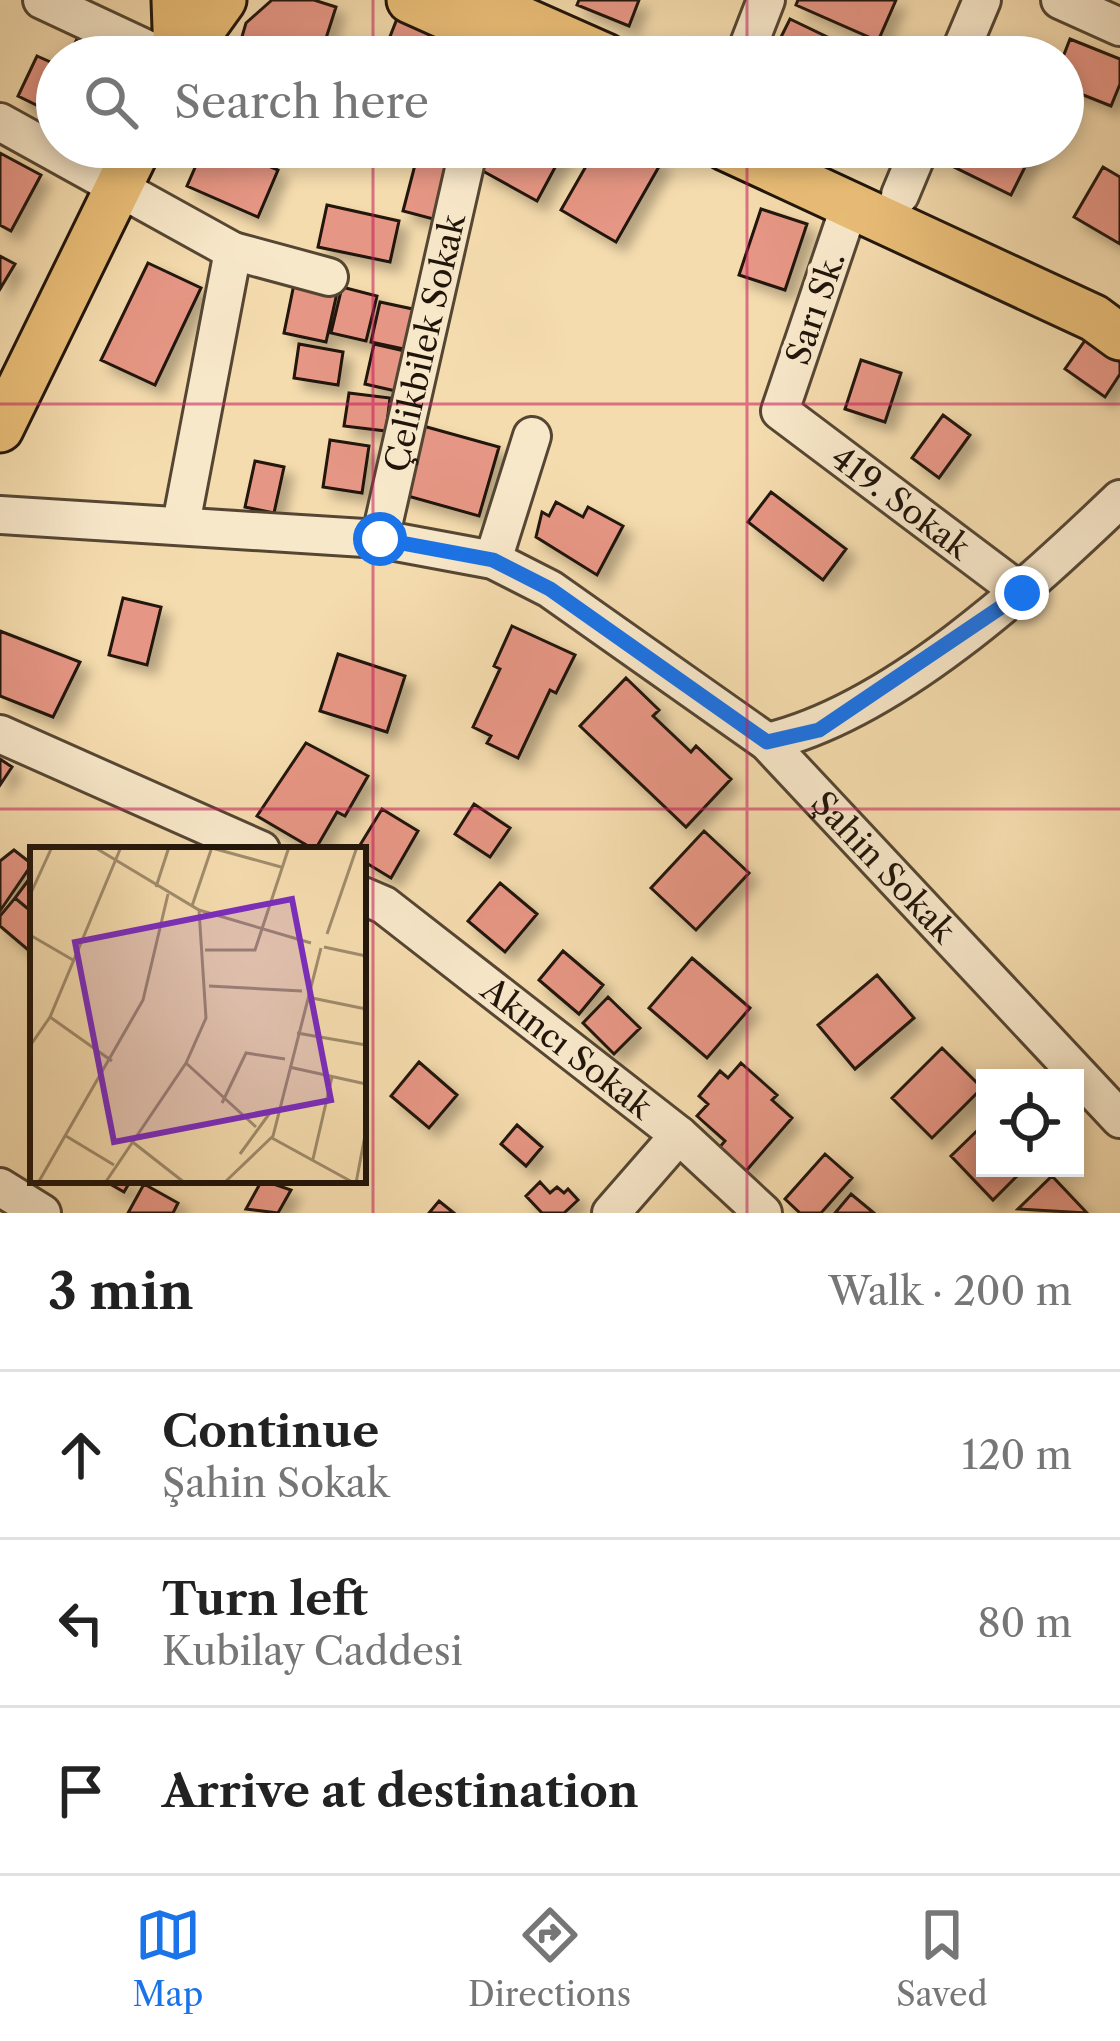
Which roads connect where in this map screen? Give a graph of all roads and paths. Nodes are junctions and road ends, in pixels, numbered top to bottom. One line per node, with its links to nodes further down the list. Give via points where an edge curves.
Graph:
1 (42, 0): 10 (street)
2 (176, 0): 11 (main road)
3 (224, 0): 12 (main road)
4 (410, 0): 13 (main road)
5 (477, 0): 13 (main road)
6 (766, 0): 14 (street)
7 (982, 0): 15 (street)
8 (1060, 0): 9 (street)
9 (1120, 27)
10 (119, 36)
11 (178, 36)
12 (196, 36)
13 (525, 36)
14 (752, 36)
15 (967, 36)
16 (0, 122): 17 (street)
17 (36, 134)
18 (128, 168): 31 (main road)
19 (131, 168): 26 (street)
20 (464, 168): 36 (street, Çelikbilek Sokak)
21 (769, 168): 25 (main road)
22 (840, 168): 24 (main road)
23 (911, 168): 24 (street)
24 (899, 195): 28 (main road)
25 (850, 206): 29 (main road); 30 (street, Sarı Sk.)
26 (233, 251): 27 (street); 35 (street)
27 (328, 277)
28 (1120, 301)
29 (1120, 337)
30 (780, 411): 38 (street, 419. Sokak)
31 (0, 429)
32 (532, 436): 37 (street)
33 (1120, 499): 38 (street)
34 (0, 515): 35 (street, Şahin Sokak)
35 (181, 524): 36 (street, Şahin Sokak)
36 (380, 539): 37 (street, Şahin Sokak)
37 (493, 560): 40 (street, Şahin Sokak, via 550,589)
38 (1022, 593): 40 (street, via 819,730)
39 (0, 734): 41 (street)
40 (767, 742): 43 (street, Şahin Sokak)
41 (254, 847)
42 (366, 897): 44 (street, Akıncı Sokak)
43 (1120, 1119)
44 (680, 1135): 47 (street); 48 (street, Akıncı Sokak)
45 (0, 1187): 46 (street)
46 (42, 1213)
47 (611, 1213)
48 (764, 1213)

